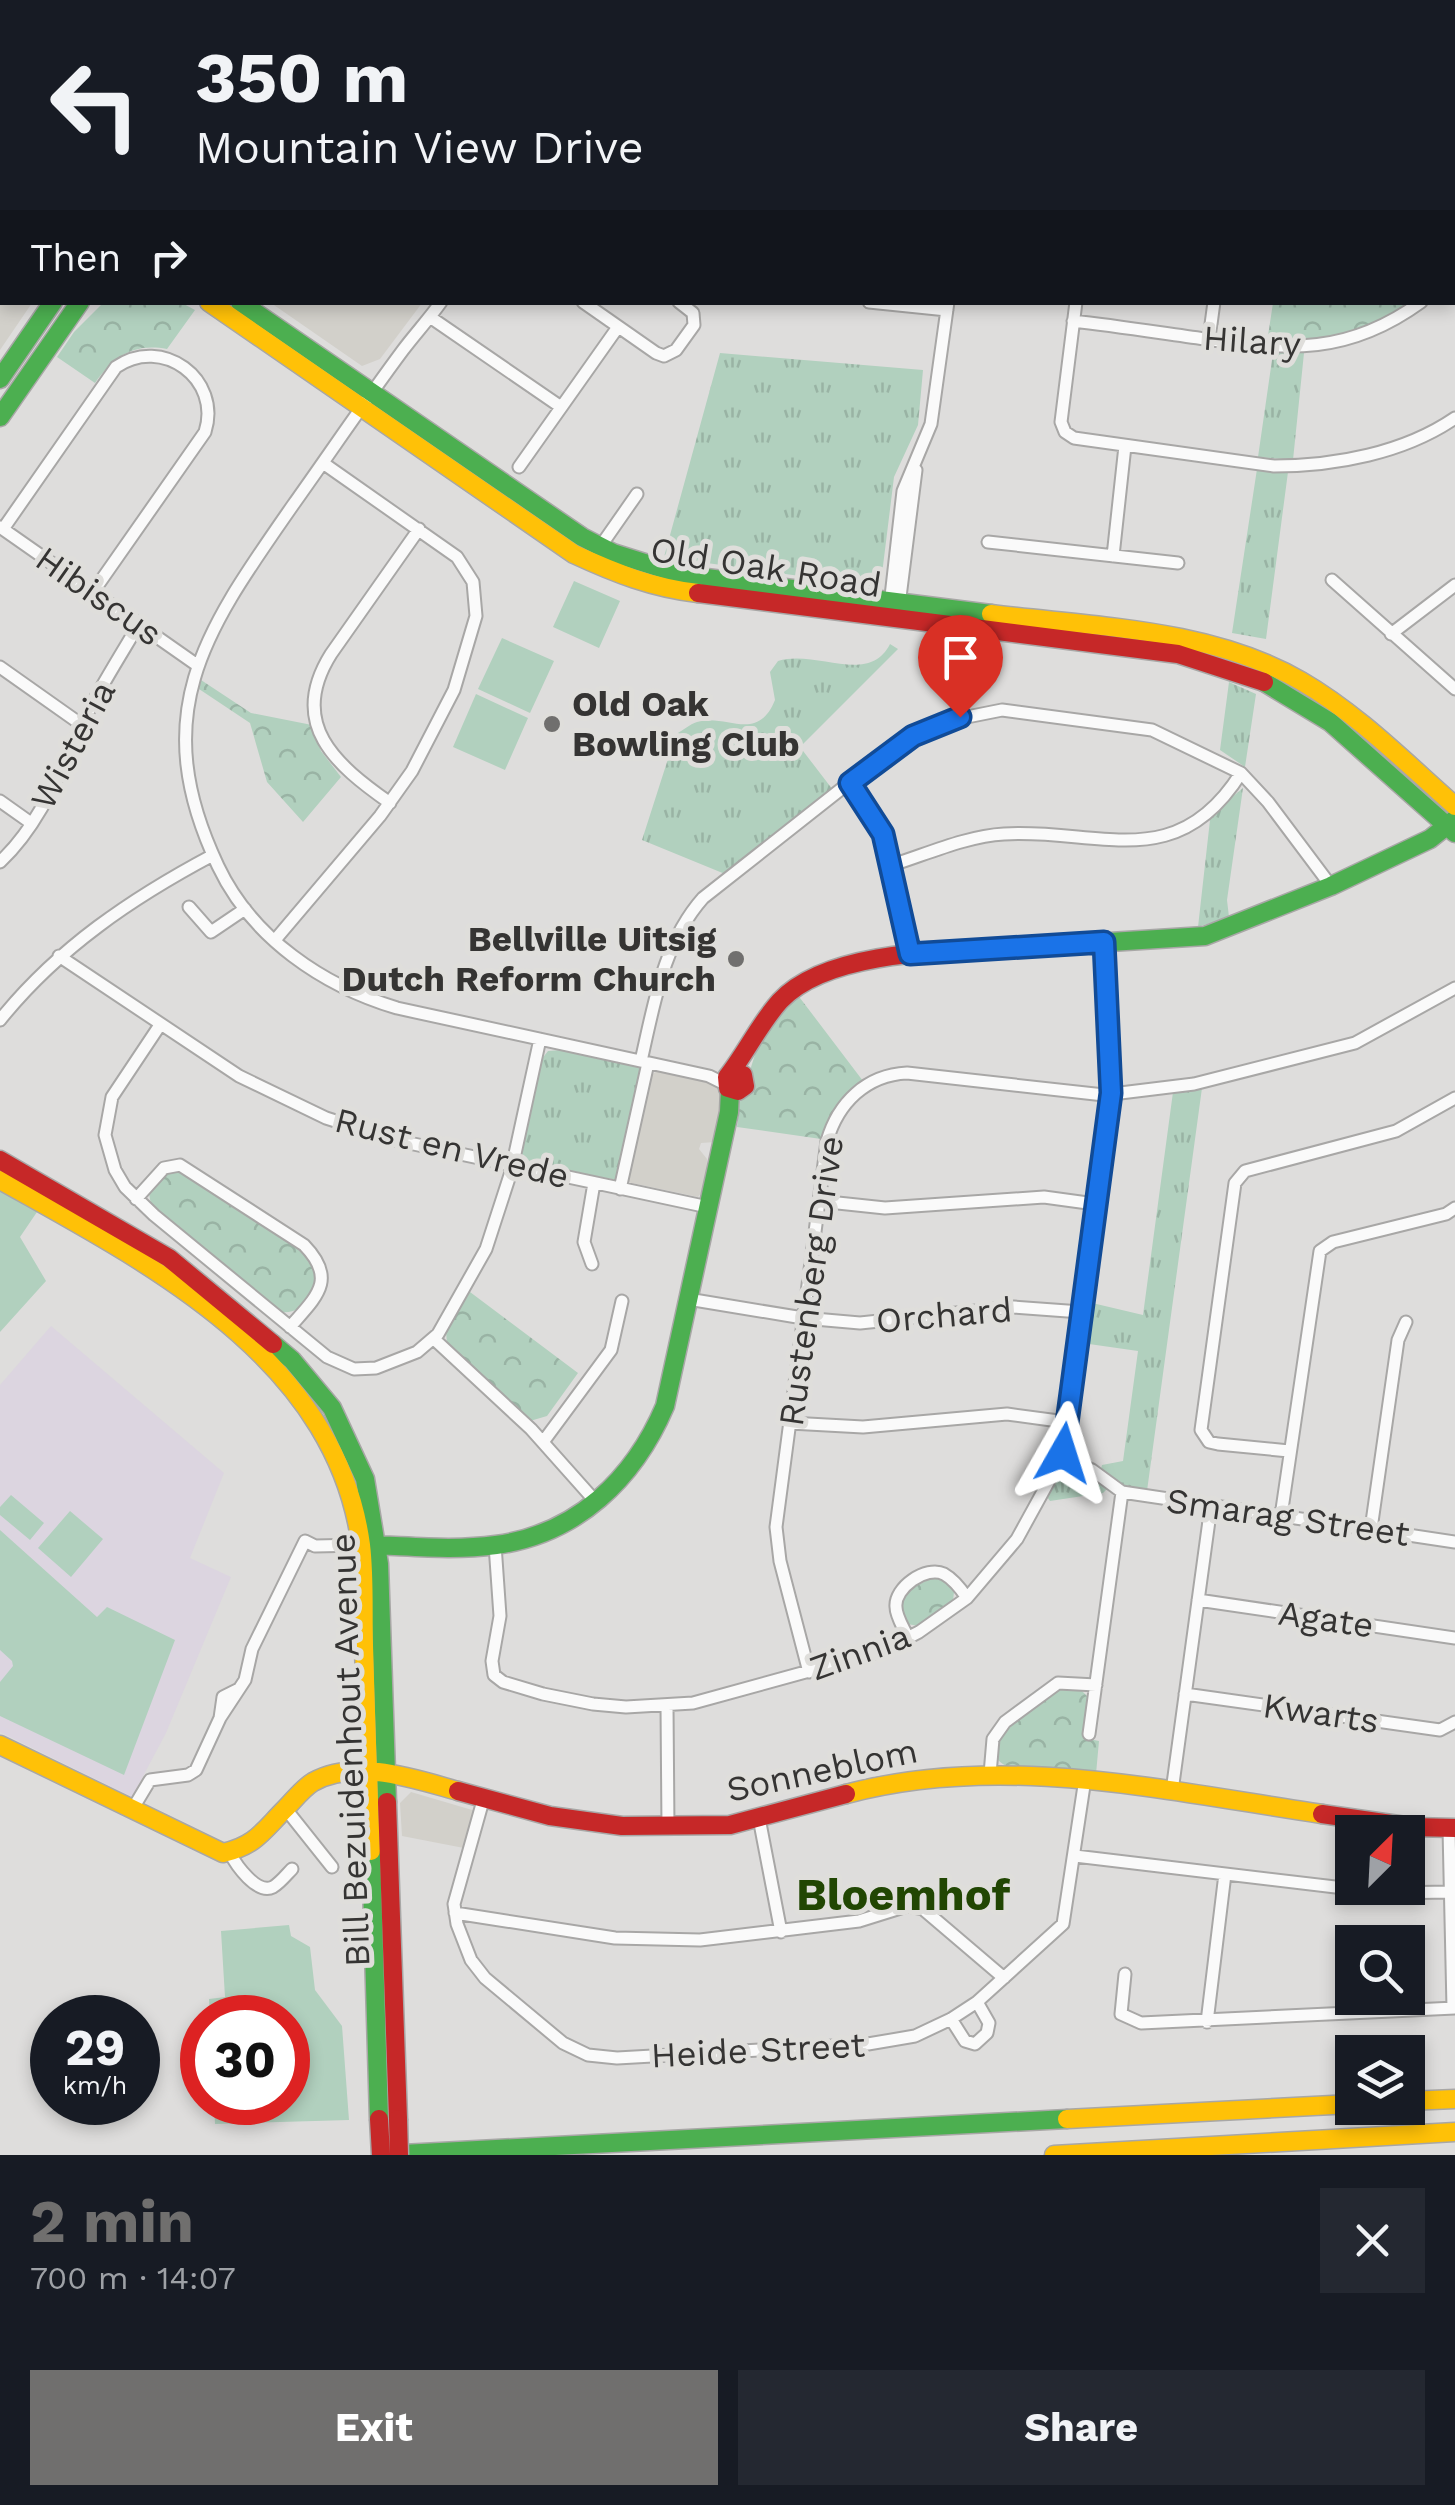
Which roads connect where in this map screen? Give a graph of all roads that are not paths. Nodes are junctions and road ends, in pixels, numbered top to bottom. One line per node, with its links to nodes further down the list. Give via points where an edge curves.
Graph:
1 (52, 305): 16 (main road)
2 (78, 305): 19 (main road)
3 (214, 305): 17 (main road, Old Oak Road)
4 (244, 305): 17 (main road, Old Oak Road)
5 (439, 305): 12 (street)
6 (588, 305): 14 (street)
7 (683, 305): 14 (street, via 694,325 664,356)
8 (1076, 305): 13 (street)
9 (1214, 305): 15 (street)
10 (1416, 305): 15 (street, Hilary, via 1380,328 1322,346)
11 (947, 306): 34 (street, via 936,401 903,491)
12 (430, 317): 17 (street); 18 (street)
13 (1074, 320): 15 (street, Hilary); 21 (street, via 1062,428 1074,438)
14 (618, 326): 18 (street)
15 (1209, 339)
16 (0, 380)
17 (367, 401): 22 (street); 28 (main road, Old Oak Road); 34 (main road, Old Oak Road, via 574,554 622,576 664,589)
18 (561, 407): 23 (street)
19 (0, 417)
20 (1453, 423): 21 (street, via 1399,446 1303,466)
21 (1125, 446): 29 (street)
22 (323, 462): 26 (street); 37 (street, via 232,594)
23 (519, 467)
24 (637, 494): 28 (street)
25 (2, 528): 33 (street, Hibiscus); 33 (street, via 116,367 148,355 181,364 204,390 205,432)
26 (419, 529): 44 (street, via 464,564 476,590 476,616 445,710); 44 (street, via 331,654 316,692 318,724 330,753)
27 (988, 542): 29 (street)
28 (600, 547): 34 (main road, Old Oak Road, via 683,575)
29 (1113, 556): 30 (street)
30 (1178, 562)
31 (1332, 580): 36 (street)
32 (1455, 585): 36 (street)
33 (94, 592): 35 (street, Hibiscus)
34 (894, 611): 45 (main road, Old Oak Road, via 1178,654 1251,674 1324,714)
35 (139, 624): 37 (street, Hibiscus); 40 (street, Wisteria)
36 (1392, 634): 39 (street)
37 (197, 665): 47 (street, via 188,772)
38 (0, 667): 40 (street)
39 (1455, 689)
40 (82, 725): 46 (street, Wisteria)
41 (1241, 773): 42 (street, via 1145,728 1002,710 930,728); 49 (street, via 1198,820 1160,838 1000,834); 50 (street)
42 (850, 783): 49 (street, via 879,824); 61 (street, via 692,912 661,975)
43 (0, 801): 46 (street)
44 (390, 803): 53 (street)
45 (1451, 815): 50 (main road, via 1422,843)
46 (31, 823): 48 (street, Wisteria)
47 (213, 855): 52 (street); 56 (street, via 158,885)
48 (0, 862)
49 (892, 865): 55 (street)
50 (1328, 881): 54 (main road, via 1177,938)
51 (189, 907): 52 (street, via 211,932)
52 (245, 909): 53 (street)
53 (275, 940): 60 (street, via 320,975 365,998)
54 (1104, 942): 55 (main road); 63 (street, Zinnia)
55 (910, 954): 62 (main road, via 842,965 810,978 778,1003)
56 (60, 956): 58 (street); 59 (street, Rust en Vrede)
57 (1455, 988): 63 (street, Rustenberg Drive, via 1356,1043 1194,1084)
58 (0, 1020)
59 (160, 1025): 66 (street, Rust en Vrede, via 260,1088 326,1118); 70 (street, via 112,1096 105,1119 115,1170)
60 (540, 1039): 61 (street); 66 (street)
61 (645, 1062): 62 (street); 69 (street)
62 (734, 1082): 73 (main road)
63 (1111, 1093): 71 (street, Rustenberg Drive, via 907,1074 878,1080 851,1097 834,1121); 72 (street, Zinnia)
64 (1455, 1098): 86 (street, via 1396,1131 1245,1171 1235,1183 1201,1430 1209,1442)
65 (0, 1160): 94 (main road, Bill Bezuidenhout Avenue, via 169,1258 292,1360 348,1436 365,1479)
66 (512, 1165): 68 (street, Rust en Vrede); 82 (street, via 482,1260)
67 (0, 1180): 94 (main road, Bill Bezuidenhout Avenue, via 176,1283 283,1375 330,1443)
68 (594, 1183): 69 (street, Rust en Vrede); 75 (street, via 584,1242)
69 (620, 1189): 73 (street, Rust en Vrede)
70 (136, 1199): 81 (street); 81 (street, via 164,1168 180,1165 304,1244 320,1265 322,1282)
71 (818, 1201): 72 (street, via 885,1208 1044,1197); 79 (street, Rustenberg Drive)
72 (1096, 1204): 78 (street, Zinnia)
73 (708, 1207): 76 (main road)
74 (1455, 1208): 86 (street, via 1320,1251)
75 (592, 1264)
76 (688, 1299): 79 (street, Orchard); 89 (main road, via 660,1422 636,1462)
77 (622, 1301): 85 (street, via 611,1350)
78 (1081, 1312): 79 (street, Orchard, via 1014,1308 860,1323); 83 (street, Zinnia)
79 (803, 1318): 84 (street, Rustenberg Drive)
80 (1406, 1322): 92 (street)
81 (290, 1326): 82 (street, via 327,1357 354,1369 383,1366)
82 (434, 1339): 85 (street)
83 (1066, 1422): 84 (street, via 1007,1414 863,1427); 87 (street, Zinnia)
84 (790, 1423): 100 (street, Rustenberg Drive, via 776,1536)
85 (543, 1442): 89 (street)
86 (1290, 1451): 91 (street)
87 (1062, 1457): 88 (street); 96 (street, Zinnia, via 1017,1539)
88 (1122, 1492): 90 (street, Smarag Street); 101 (street)
89 (596, 1502): 95 (main road, via 546,1532)
90 (1211, 1506): 91 (street, Smarag Street); 97 (street)
91 (1281, 1516): 92 (street, Smarag Street)
92 (1371, 1529): 93 (street, Smarag Street)
93 (1455, 1542)
94 (369, 1545): 95 (main road); 107 (main road, Bill Bezuidenhout Avenue); 113 (street, via 305,1542 252,1648 248,1675 196,1770 150,1780)
95 (495, 1545): 103 (street, Zinnia, via 500,1616 492,1668 498,1678 593,1704)
96 (967, 1598): 98 (street, Zinnia); 98 (street, via 939,1572 903,1588 896,1605)
97 (1198, 1600): 99 (street, Agate); 102 (street)
98 (908, 1638): 100 (street, Zinnia)
99 (1455, 1638)
100 (809, 1672): 103 (street, Zinnia)
101 (1096, 1685): 105 (street); 108 (street, via 1058,1682 1005,1722 991,1744)
102 (1185, 1694): 104 (street, Kwarts, via 1440,1730); 110 (street)
103 (667, 1706): 115 (street)
104 (1455, 1722)
105 (1089, 1734)
106 (0, 1746): 113 (main road)
107 (376, 1772): 111 (main road, Sonneblom); 112 (main road, via 317,1780); 135 (main road, Bill Bezuidenhout Avenue)
108 (990, 1774): 109 (main road, Sonneblom); 114 (main road, Sonneblom, via 869,1787)
109 (1085, 1779): 110 (main road, Sonneblom); 118 (street, Heide Street)
110 (1172, 1792): 116 (main road, Sonneblom)
111 (484, 1797): 115 (main road, Sonneblom, via 587,1822); 123 (street)
112 (285, 1808): 117 (main road, via 247,1847); 119 (street)
113 (132, 1810): 117 (main road)
114 (759, 1818): 115 (main road, Sonneblom); 125 (street)
115 (668, 1828)
116 (1452, 1829): 122 (street)
117 (230, 1853): 120 (street, via 242,1873 269,1890)
118 (1074, 1856): 121 (street); 127 (street, Heide Street, via 1062,1924)
119 (332, 1867)
120 (292, 1869)
121 (1225, 1874): 122 (street, via 1386,1893); 131 (street)
122 (1450, 1892): 124 (street)
123 (455, 1914): 125 (street, via 616,1938 700,1940); 130 (street, Heide Street, via 471,1960 485,1978 563,2043 588,2055 868,2044 914,2036)
124 (1453, 1927): 129 (street)
125 (781, 1932): 127 (street, via 916,1906)
126 (1125, 1974): 131 (street, via 1125,2018)
127 (1004, 1978): 128 (street, Heide Street)
128 (977, 2002): 130 (street, Heide Street); 130 (street, via 989,2023 975,2044 965,2041)
129 (1454, 2008): 131 (street)
130 (951, 2019)
131 (1206, 2022)
132 (1450, 2099): 133 (main road)
133 (1425, 2100)
134 (1335, 2105): 139 (main road)
135 (388, 2119): 139 (main road, Bill Bezuidenhout Avenue, bridge); 140 (main road, Bill Bezuidenhout Avenue, bridge)
136 (1455, 2132): 138 (main road)
137 (1455, 2142): 138 (main road)
138 (1282, 2143): 141 (main road)
139 (378, 2155)
140 (399, 2155)
141 (1054, 2155)

